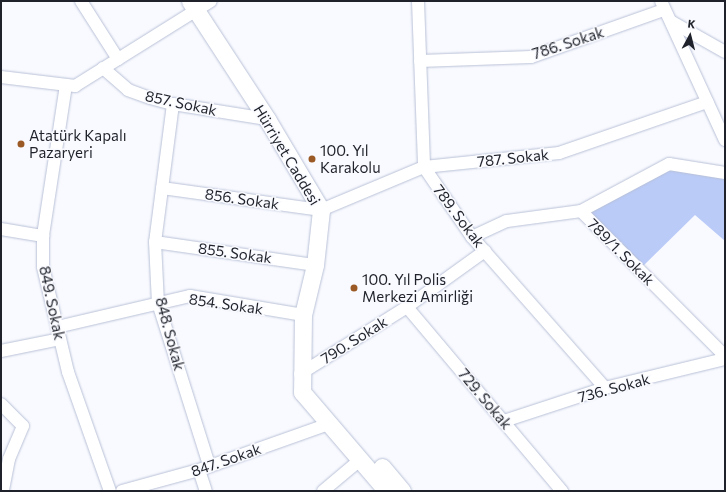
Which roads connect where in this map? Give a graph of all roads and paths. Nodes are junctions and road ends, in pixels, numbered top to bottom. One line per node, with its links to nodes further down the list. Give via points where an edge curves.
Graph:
1 (81, 1): 8 (street)
2 (211, 1): 5 (street)
3 (418, 1): 9 (street)
4 (662, 5): 6 (street); 9 (street, 786. Sokak, via 531,57)
5 (193, 6): 8 (street); 15 (main road, Hürriyet Caddesi)
6 (672, 22): 7 (street); 13 (street)
7 (725, 52)
8 (118, 58): 10 (street)
9 (420, 61): 17 (street)
10 (103, 68): 12 (street, via 75,86); 14 (street, 857. Sokak, via 128,90)
11 (1, 77): 12 (street)
12 (66, 85): 23 (street, 849. Sokak)
13 (706, 102): 16 (street); 17 (street, 787. Sokak, via 559,153)
14 (173, 104): 15 (street, 857. Sokak); 19 (street, 848. Sokak)
15 (267, 120): 20 (main road, Hürriyet Caddesi)
16 (725, 140)
17 (424, 167): 20 (street, 787. Sokak); 24 (street, 789. Sokak)
18 (725, 173): 21 (street, via 669,164)
19 (162, 188): 20 (street, 856. Sokak); 25 (street, 848. Sokak)
20 (321, 210): 27 (main road, Hürriyet Caddesi)
21 (581, 212): 24 (street, 789/1. Sokak, via 507,221); 33 (street, 789/1. Sokak)
22 (1, 228): 23 (street)
23 (43, 236): 31 (street, 849. Sokak, via 43,267)
24 (472, 237): 26 (street, 789. Sokak)
25 (155, 242): 27 (street, 855. Sokak); 28 (street, 848. Sokak)
26 (485, 251): 29 (street, 790. Sokak); 36 (street, 789. Sokak)
27 (315, 265): 30 (main road, Hürriyet Caddesi)
28 (158, 303): 30 (street, 854. Sokak, via 190,296); 31 (street, 854. Sokak); 41 (street, 848. Sokak)
29 (407, 307): 35 (street, 790. Sokak); 38 (street, 729. Sokak)
30 (303, 315): 35 (main road, Hürriyet Caddesi)
31 (58, 333): 32 (street, 854. Sokak); 43 (street, 849. Sokak, via 68,372)
32 (1, 351)
33 (725, 356)
34 (725, 359): 36 (street, 736. Sokak)
35 (300, 374): 39 (main road, Hürriyet Caddesi, via 302,392); 48 (main road)
36 (605, 388): 38 (street, 736. Sokak)
37 (1, 404): 42 (street, via 22,426 9,459)
38 (504, 421): 49 (street, 729. Sokak)
39 (329, 424): 40 (main road, Hürriyet Caddesi); 41 (street, 847. Sokak)
40 (360, 460): 46 (street); 47 (main road, Hürriyet Caddesi)
41 (204, 468): 44 (street, 847. Sokak); 45 (street, 848. Sokak)
42 (3, 491)
43 (110, 491)
44 (122, 491)
45 (206, 491)
46 (323, 491)
47 (387, 491)
48 (402, 491)
49 (562, 491)

